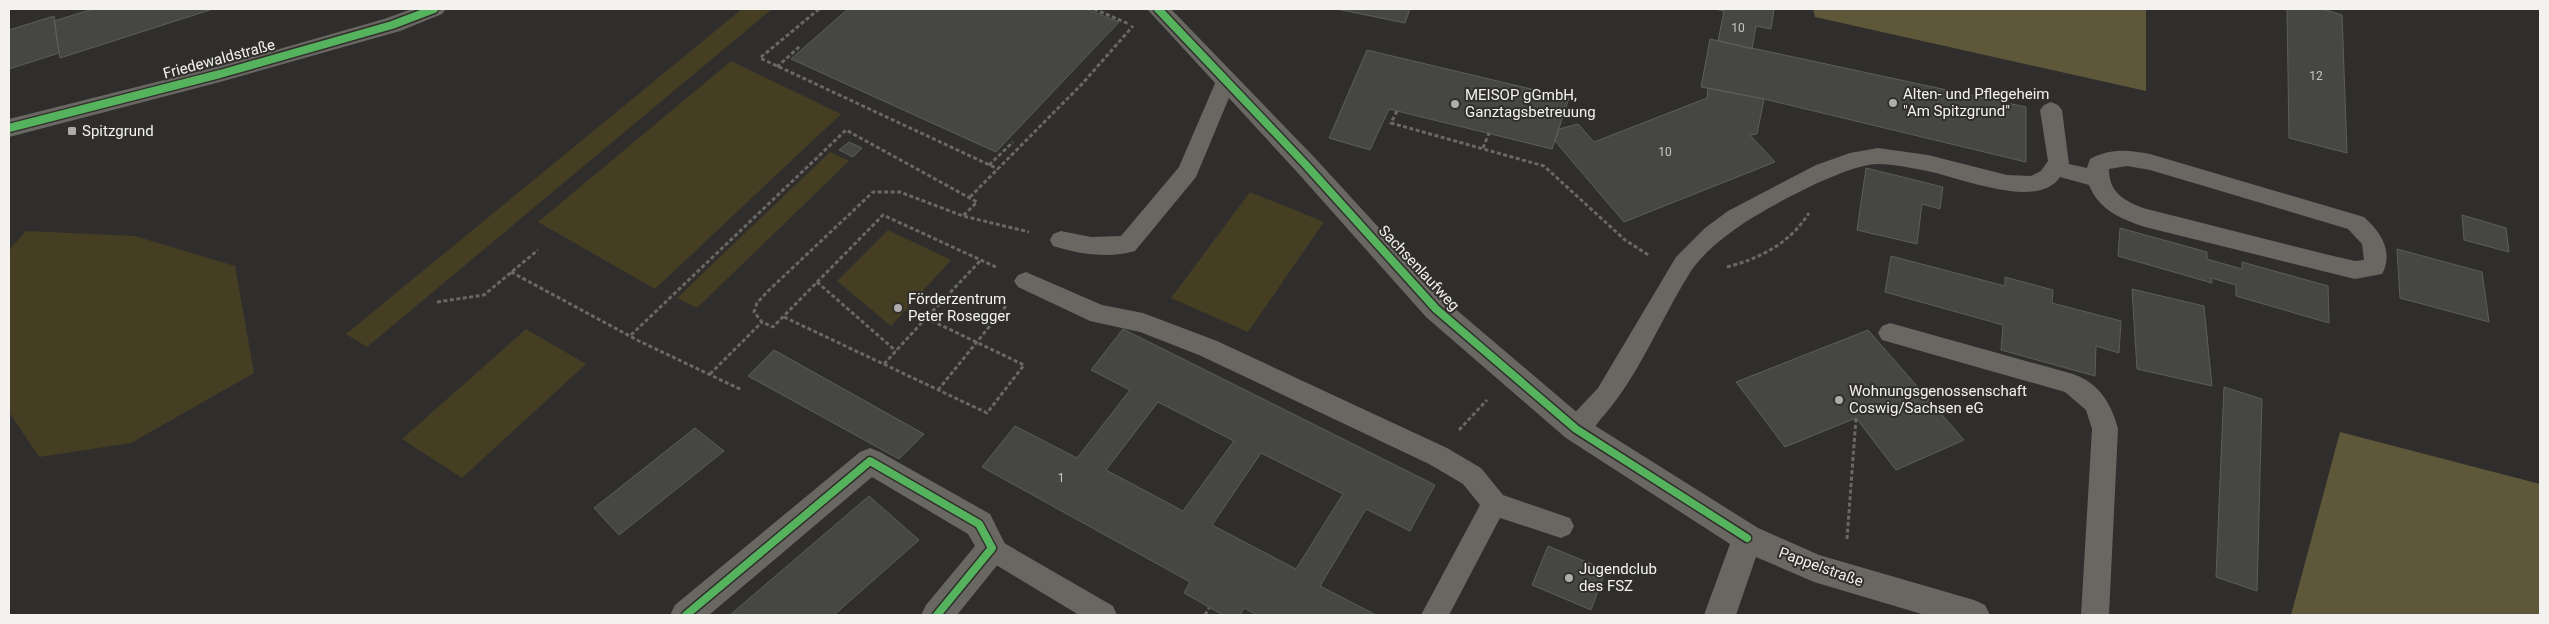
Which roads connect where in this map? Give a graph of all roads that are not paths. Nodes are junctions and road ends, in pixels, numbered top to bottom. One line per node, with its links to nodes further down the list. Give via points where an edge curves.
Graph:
1 (434, 9): 5 (street, Friedewaldstraße, via 392,25 220,74)
2 (1158, 9): 3 (street, Sachsenlaufweg)
3 (1226, 81): 8 (lane, via 1188,171 1126,245 1091,246); 11 (street, Sachsenlaufweg, via 1436,309)
4 (2051, 110): 6 (lane, via 2059,162)
5 (9, 128)
6 (2055, 168): 7 (lane); 11 (lane, via 2049,177 2033,184 2007,182 1928,163 1878,156 1850,161 1824,171 1736,217 1695,251 1677,272 1607,395)
7 (2097, 180): 7 (lane, via 2098,166 2110,159 2126,158 2150,162 2356,223 2370,236 2377,251 2374,268 2355,270 2324,264 2146,218 2120,208 2103,195)
8 (1061, 240)
9 (1026, 281): 12 (lane, via 1098,314 1143,323 1208,348 1438,456 1472,476)
10 (1890, 333): 22 (lane, via 2073,384 2102,412 2106,429)
11 (1576, 428): 14 (street, Sachsenlaufweg)
12 (1494, 504): 13 (lane); 19 (lane)
13 (1561, 526)
14 (1747, 538): 20 (street); 21 (street, Pappelstraße, via 1814,568)
15 (992, 548): 16 (street, via 979,524 870,461); 17 (street); 18 (lane)
16 (686, 615)
17 (937, 615)
18 (1103, 615)
19 (1435, 615)
20 (1720, 615)
21 (1974, 615)
22 (2095, 615)

